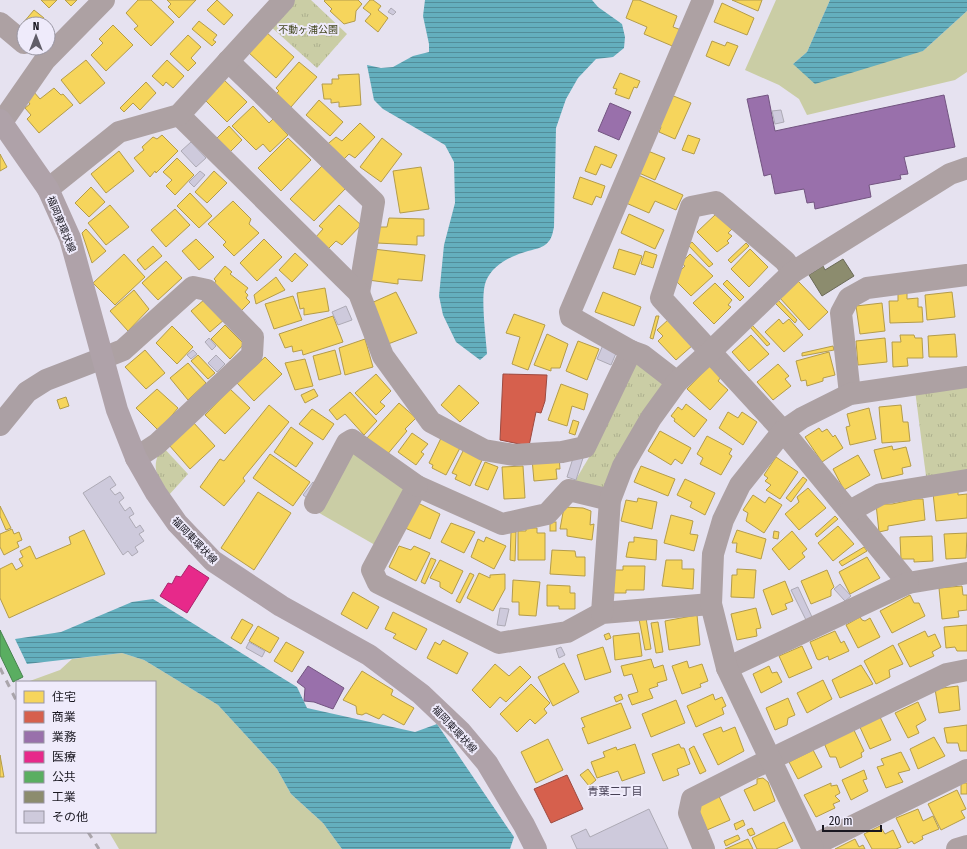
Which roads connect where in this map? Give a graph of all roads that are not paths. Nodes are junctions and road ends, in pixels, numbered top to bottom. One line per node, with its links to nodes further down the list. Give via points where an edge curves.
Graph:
1 (104, 0): 6 (street)
2 (284, 0): 8 (street)
3 (703, 0): 16 (street, via 570,312 571,317)
4 (0, 23): 5 (street)
5 (16, 36)
6 (56, 39)
7 (37, 56): 10 (street)
8 (228, 61): 9 (street); 15 (street, via 374,202)
9 (179, 115): 12 (street, via 119,132); 15 (street)
10 (1, 121): 12 (main road, 福岡東環状線)
11 (967, 168): 13 (street, via 950,174)
12 (48, 189): 18 (main road, 福岡東環状線, via 70,238)
13 (793, 272): 17 (street); 17 (street, via 785,261 716,202 690,207 661,298)
14 (967, 275): 21 (street, via 866,288 848,298 841,313)
15 (359, 293): 16 (street, via 383,356 431,422 484,450 514,455 562,452 585,447)
16 (631, 350): 20 (street, via 642,355)
17 (710, 352): 20 (street); 23 (street)
18 (103, 358): 22 (street, via 46,380 27,392); 24 (main road, 福岡東環状線, via 118,410); 24 (street, via 123,350 193,287 207,290 253,337 252,355 157,444)
19 (967, 377): 21 (street)
20 (677, 382): 27 (street, via 651,418 623,466)
21 (850, 394): 23 (street, via 802,418)
22 (0, 425)
23 (784, 431): 29 (street); 32 (street, via 740,486 723,520 713,554)
24 (136, 458): 40 (main road, 福岡東環状線, via 156,494 177,523 213,561 281,606 369,655 421,694 461,732 487,763)
25 (967, 480): 29 (street, via 881,494)
26 (417, 486): 27 (street, via 502,524 547,514 569,490); 28 (street, via 352,440 347,443); 33 (street, via 372,570 378,583 499,643 567,632)
27 (610, 500): 33 (street)
28 (316, 503)
29 (850, 511): 31 (street)
30 (967, 573): 31 (street)
31 (908, 583): 34 (street)
32 (711, 604): 33 (street); 34 (street)
33 (602, 613)
34 (726, 668): 36 (street)
35 (967, 670): 36 (street, via 947,674)
36 (771, 758): 39 (street); 41 (street, via 692,799 690,813)
37 (967, 770): 39 (street)
38 (967, 846): 42 (street)
39 (813, 847)
40 (536, 849)
41 (704, 849)
42 (957, 849)

